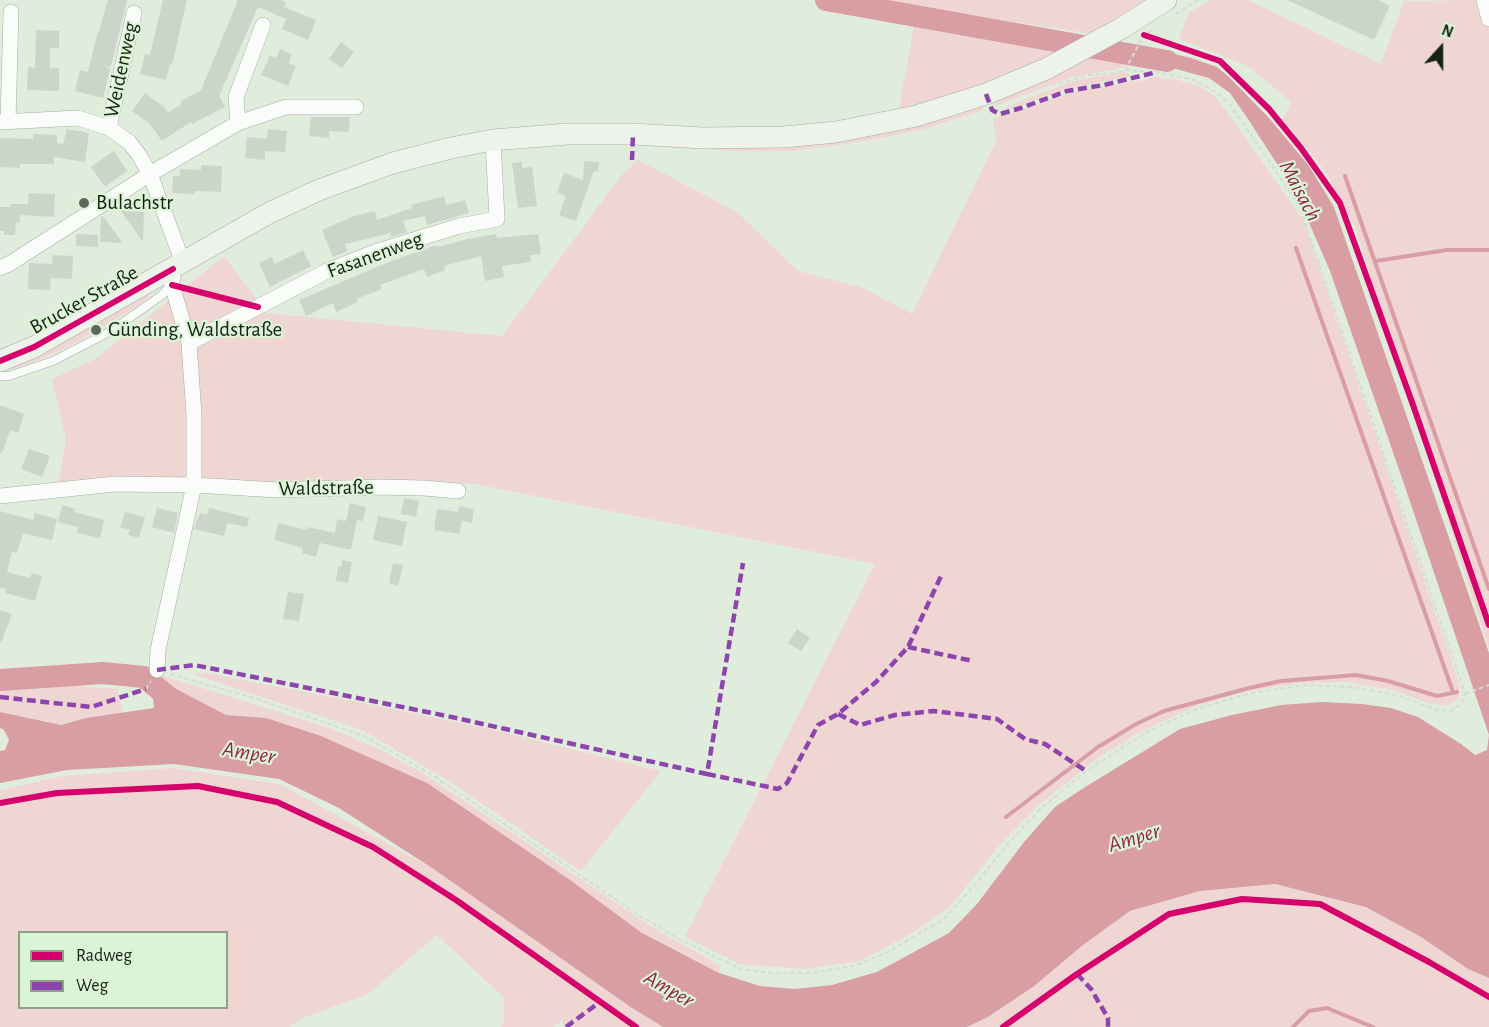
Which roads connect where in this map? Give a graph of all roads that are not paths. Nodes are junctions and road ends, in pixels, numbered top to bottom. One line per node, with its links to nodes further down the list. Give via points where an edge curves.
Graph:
1 (1484, 0): 5 (street)
2 (1162, 2): 11 (main road, Brucker Straße, via 1046,79 916,117 836,132 772,137 568,134)
3 (11, 12): 8 (street)
4 (134, 13): 10 (street, Weidenweg)
5 (1489, 19)
6 (263, 25): 9 (street, via 236,96)
7 (356, 106): 9 (street, via 286,107)
8 (4, 122): 10 (street, via 78,118)
9 (238, 123): 12 (street)
10 (109, 128): 12 (street, via 129,142)
11 (493, 140): 14 (main road, Brucker Straße, via 393,163 319,190 269,213); 15 (street, Fasanenweg, via 497,219 459,226 327,271)
12 (150, 174): 13 (street); 14 (street)
13 (0, 268)
14 (176, 272): 15 (street); 16 (main road, Brucker Straße); 17 (lane, via 162,295 111,331 53,361)
15 (189, 343): 18 (street)
16 (0, 361)
17 (0, 376)
18 (194, 485): 19 (street, Waldstraße, via 277,490 379,487); 20 (street, Waldstraße, via 115,484); 21 (street)
19 (458, 491)
20 (0, 496)
21 (157, 670)

